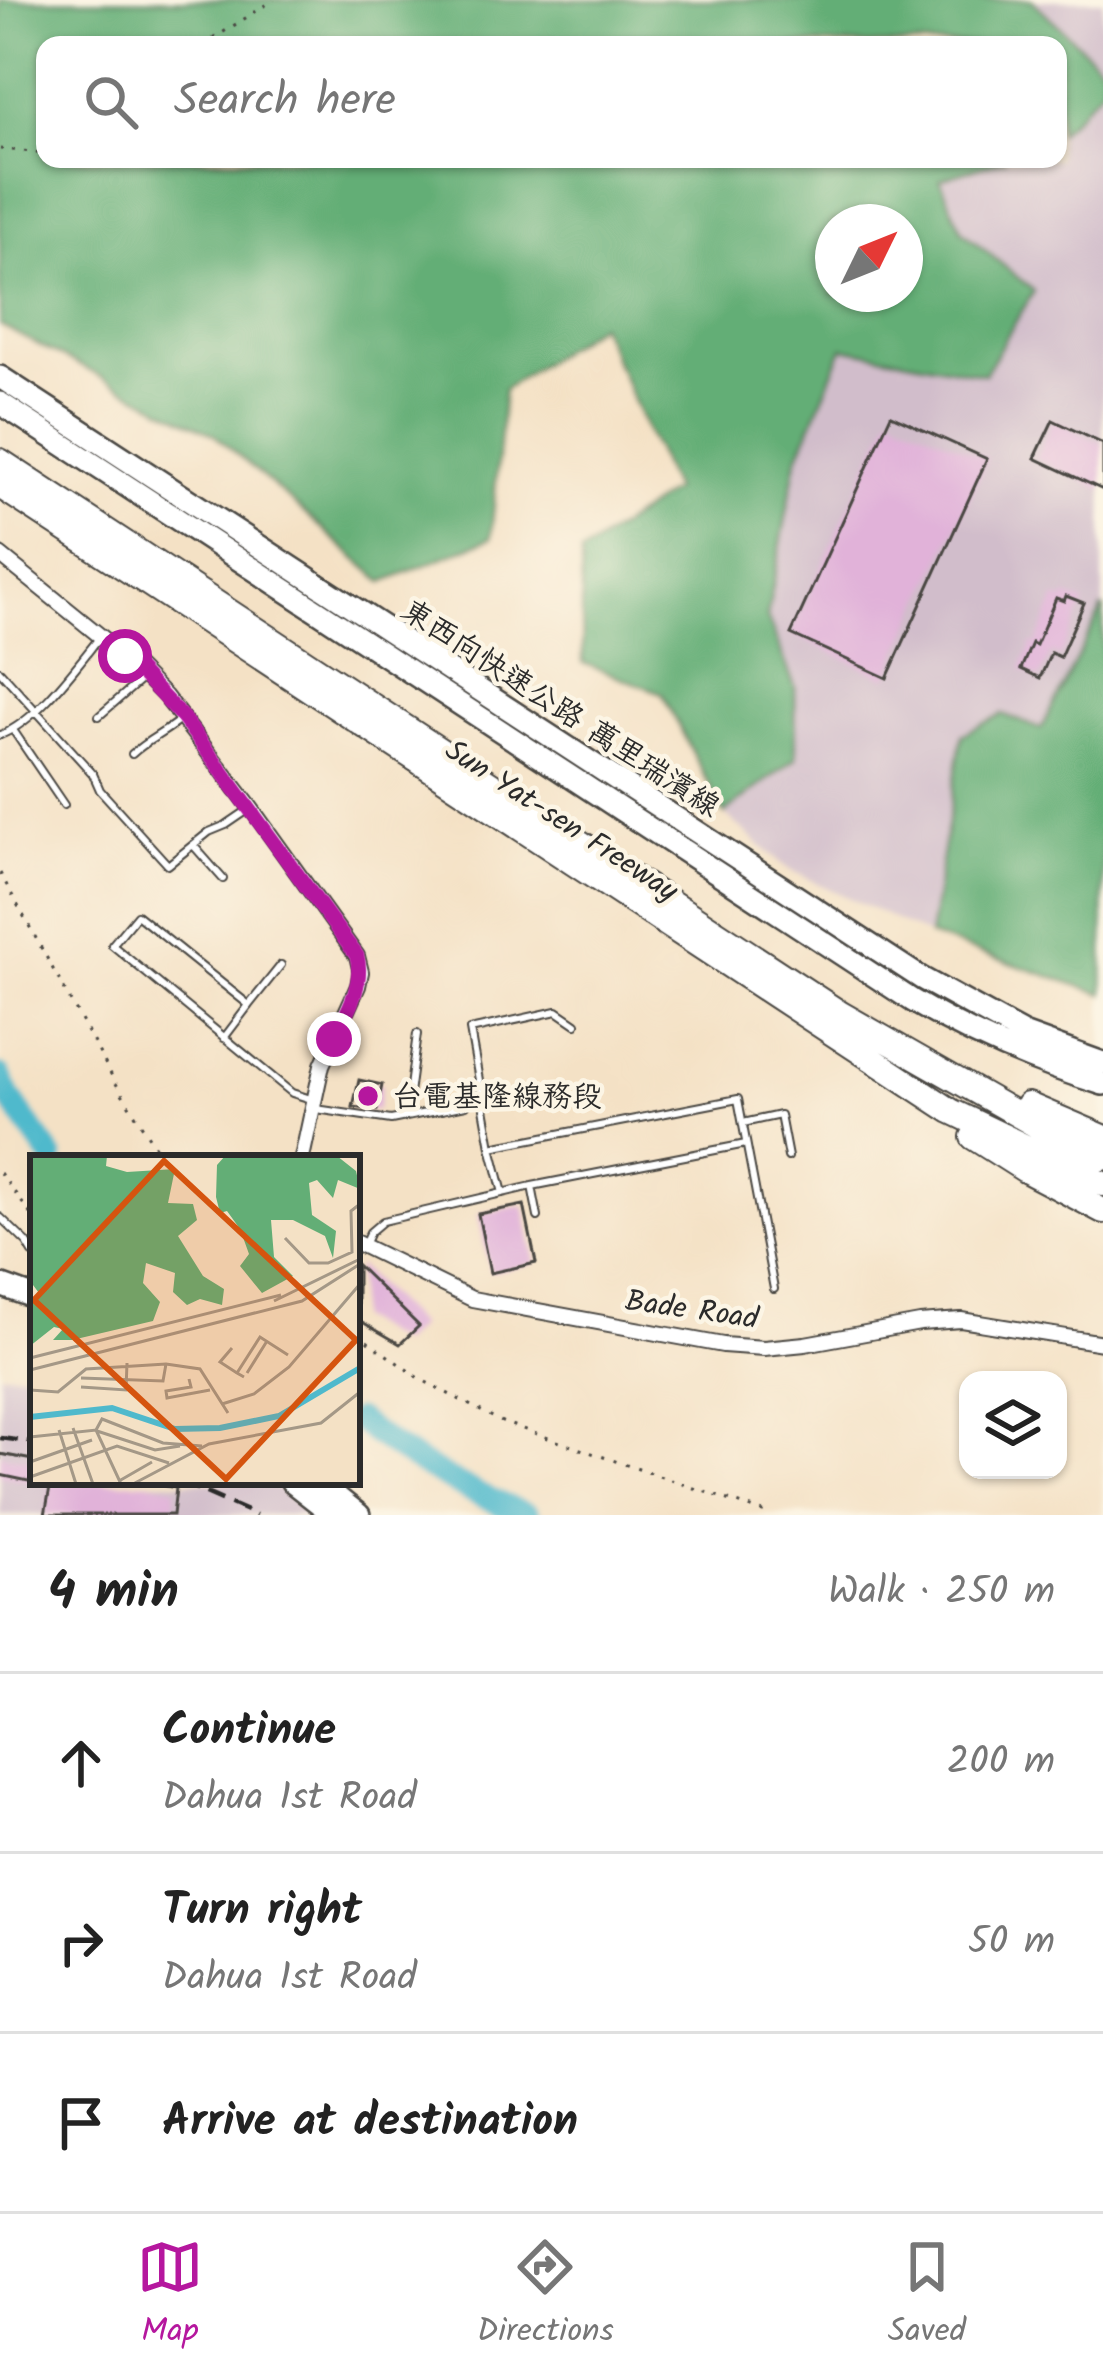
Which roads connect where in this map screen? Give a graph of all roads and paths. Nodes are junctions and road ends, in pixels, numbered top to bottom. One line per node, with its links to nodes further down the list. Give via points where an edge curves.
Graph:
1 (274, 0): 2 (path)
2 (216, 36)
3 (0, 149): 4 (path)
4 (36, 152)
5 (0, 377): 31 (main road, 東西向快速公路 萬里瑞濱線, via 956,999)
6 (0, 403): 32 (main road, 東西向快速公路 萬里瑞濱線, via 952,1024)
7 (0, 461): 26 (highway, Sun Yat-sen Freeway)
8 (0, 486): 30 (highway, Sun Yat-sen Freeway)
9 (0, 555): 10 (street)
10 (101, 636): 12 (street); 13 (lane)
11 (0, 671): 13 (lane)
12 (146, 676): 14 (lane); 15 (street)
13 (35, 710): 16 (lane); 21 (lane, via 168,865)
14 (100, 716)
15 (183, 718): 18 (lane); 20 (street)
16 (13, 730): 17 (lane); 19 (lane)
17 (0, 735)
18 (132, 754)
19 (64, 806)
20 (250, 808): 21 (lane); 33 (street, via 348,941 361,972)
21 (193, 844): 23 (lane)
22 (0, 873): 40 (path)
23 (223, 879)
24 (281, 965): 25 (lane)
25 (249, 1005): 29 (lane); 29 (lane, via 137,915 112,945)
26 (841, 1014): 37 (highway); 43 (highway, Sun Yat-sen Freeway)
27 (576, 1024): 39 (lane, via 557,1011 470,1030)
28 (417, 1034): 35 (lane)
29 (224, 1038): 33 (lane)
30 (856, 1050): 45 (highway, Sun Yat-sen Freeway, via 951,1111); 48 (highway, via 904,1093)
31 (1103, 1063)
32 (1103, 1084)
33 (313, 1104): 35 (lane); 41 (street)
34 (466, 1105): 35 (lane)
35 (406, 1118)
36 (742, 1123): 38 (lane); 39 (lane, via 738,1100); 42 (lane, via 780,1115)
37 (1103, 1137)
38 (746, 1144): 46 (lane); 57 (lane)
39 (491, 1147): 47 (lane)
40 (161, 1155)
41 (303, 1155)
42 (788, 1156)
43 (1103, 1158)
44 (0, 1173): 49 (path)
45 (1103, 1184)
46 (532, 1186): 47 (lane); 51 (lane)
47 (502, 1192): 52 (lane, via 383,1221)
48 (1103, 1210)
49 (30, 1213)
50 (0, 1216): 53 (lane)
51 (538, 1217)
52 (361, 1244): 60 (street, Bade Road, via 472,1299 723,1345 806,1344 961,1320)
53 (30, 1248)
54 (0, 1271): 55 (main road)
55 (30, 1281)
56 (0, 1285): 58 (main road)
57 (774, 1289)
58 (30, 1296)
59 (360, 1336): 65 (path, via 502,1422)
60 (1103, 1343)
61 (296, 1485): 63 (main road)
62 (322, 1485): 64 (main road)
63 (334, 1515)
64 (359, 1515)
65 (772, 1515)

